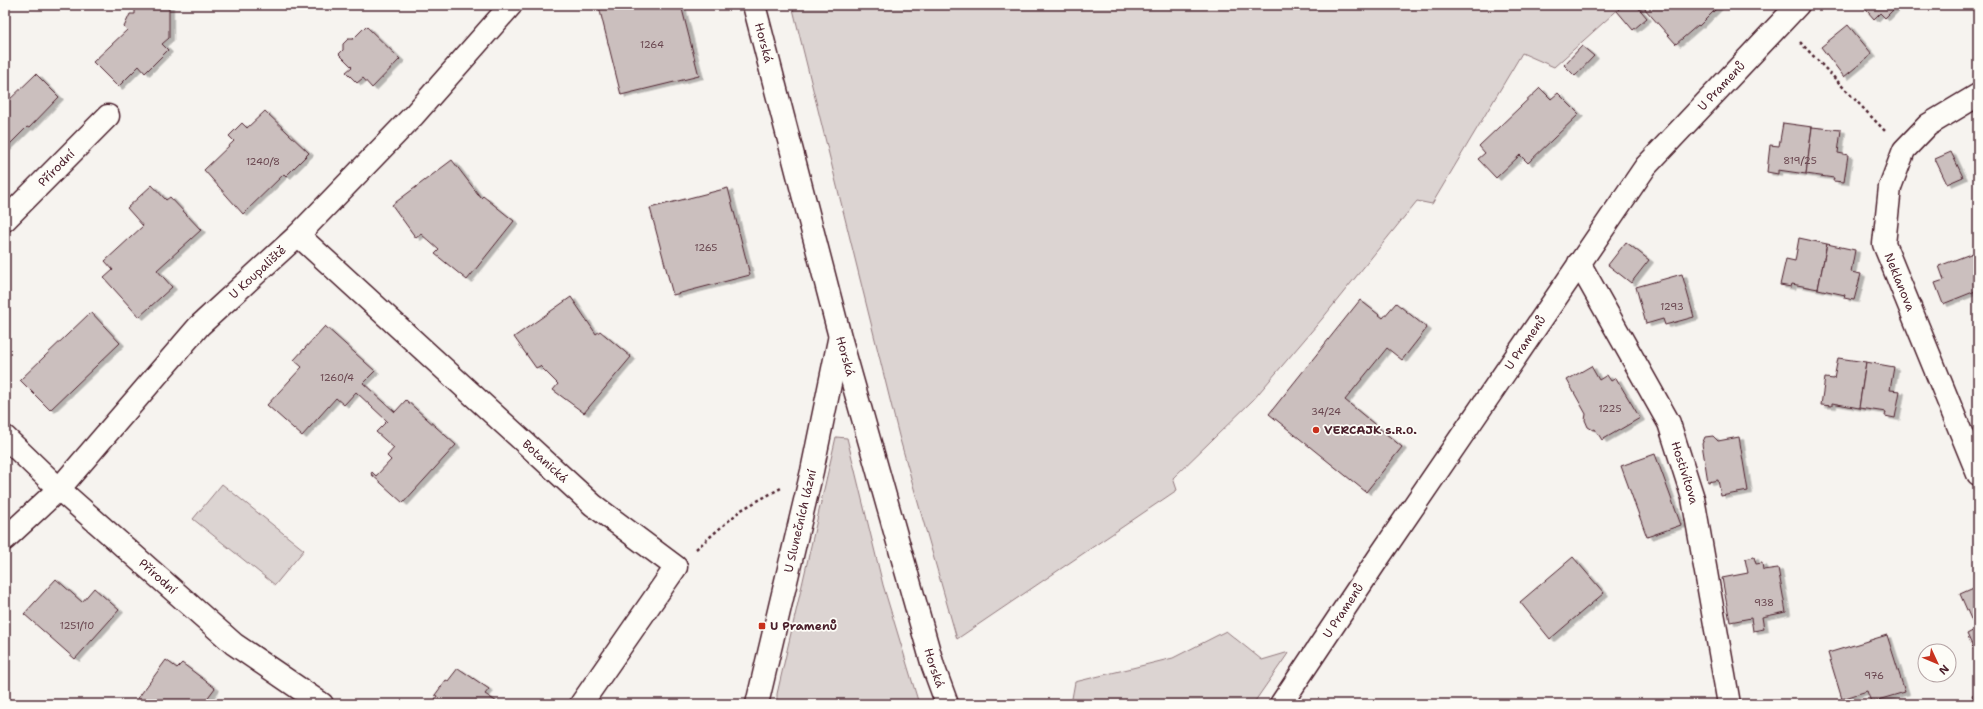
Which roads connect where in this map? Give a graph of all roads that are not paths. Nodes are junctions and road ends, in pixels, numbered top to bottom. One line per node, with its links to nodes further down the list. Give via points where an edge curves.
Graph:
1 (511, 5): 7 (street, U Koupaliště, via 414,115)
2 (754, 5): 9 (street, Horská)
3 (1798, 5): 8 (street, U Pramenů, via 1646,166)
4 (1978, 95): 11 (street, Neklanova, via 1928,125 1904,150 1890,187 1884,244)
5 (108, 116): 6 (street, Přírodní)
6 (5, 220)
7 (298, 235): 12 (street, U Koupaliště, via 199,326); 15 (street, Botanická, via 594,505 676,567)
8 (1579, 263): 18 (street, U Pramenů); 19 (street, Hostivítova, via 1669,423 1693,498)
9 (840, 337): 16 (street, U Slunečních lázní, via 812,471); 17 (street, Horská, via 933,666)
10 (5, 437): 12 (street, Přírodní)
11 (1978, 474)
12 (59, 489): 13 (street, U Koupaliště); 14 (street, Přírodní, via 234,644)
13 (5, 539)
14 (322, 704)
15 (581, 704)
16 (757, 704)
17 (947, 704)
18 (1281, 704)
19 (1729, 704)

